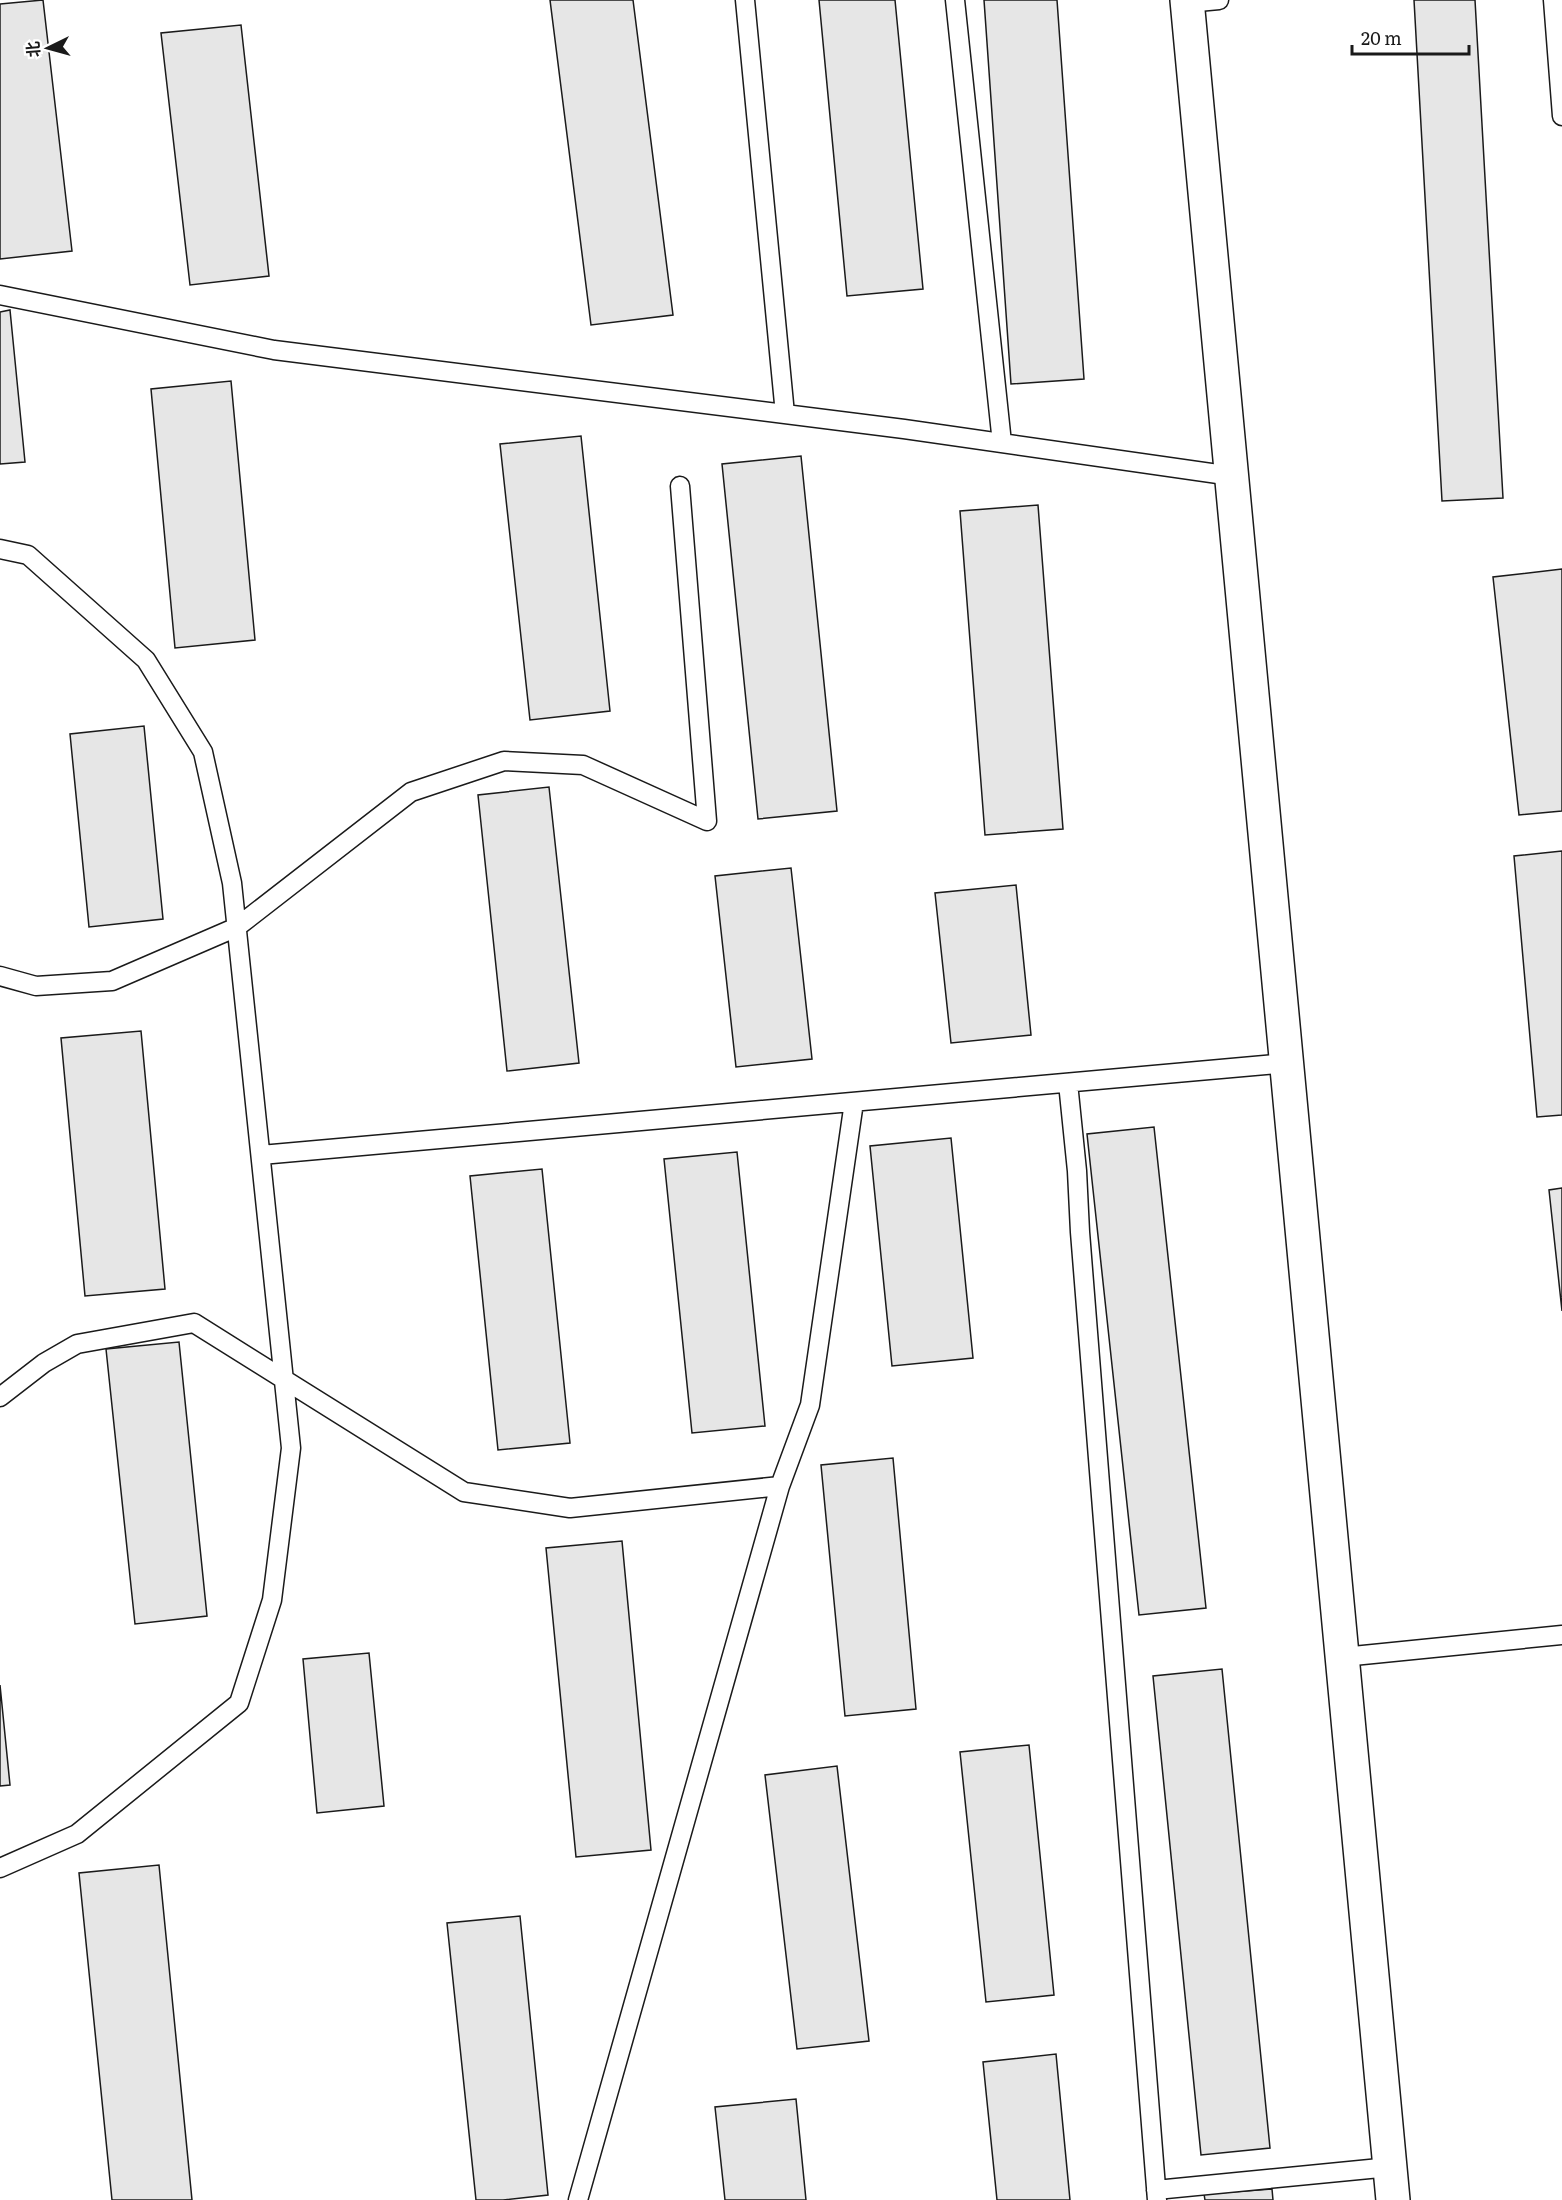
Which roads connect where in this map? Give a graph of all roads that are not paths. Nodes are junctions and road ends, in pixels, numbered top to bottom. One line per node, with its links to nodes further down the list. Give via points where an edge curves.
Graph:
1 (745, 0): 7 (lane)
2 (955, 0): 8 (lane)
3 (1553, 0): 5 (lane)
4 (1198, 1): 9 (street)
5 (1562, 116)
6 (0, 295): 7 (lane, via 274,350)
7 (785, 414): 8 (lane)
8 (1002, 443): 9 (lane)
9 (1232, 476): 14 (street)
10 (680, 486): 12 (lane, via 706,821 583,765 504,761 411,792)
11 (0, 549): 12 (lane, via 28,555 147,660 203,752 232,883)
12 (237, 927): 13 (lane, via 112,981 36,986); 17 (lane)
13 (0, 976)
14 (1287, 1063): 15 (lane); 22 (street)
15 (1068, 1083): 16 (lane); 25 (lane)
16 (854, 1102): 17 (lane); 20 (lane, via 810,1406)
17 (261, 1155): 18 (lane)
18 (284, 1379): 19 (lane, via 194,1323 77,1344 44,1363); 20 (lane, via 464,1492 570,1508); 23 (lane, via 291,1448 272,1600 239,1703 77,1834)
19 (0, 1397)
20 (780, 1486): 26 (lane)
21 (1562, 1635): 22 (lane)
22 (1343, 1657): 24 (street)
23 (0, 1868)
24 (1390, 2167): 25 (lane); 27 (street)
25 (1156, 2195)
26 (578, 2200)
27 (1393, 2200)

